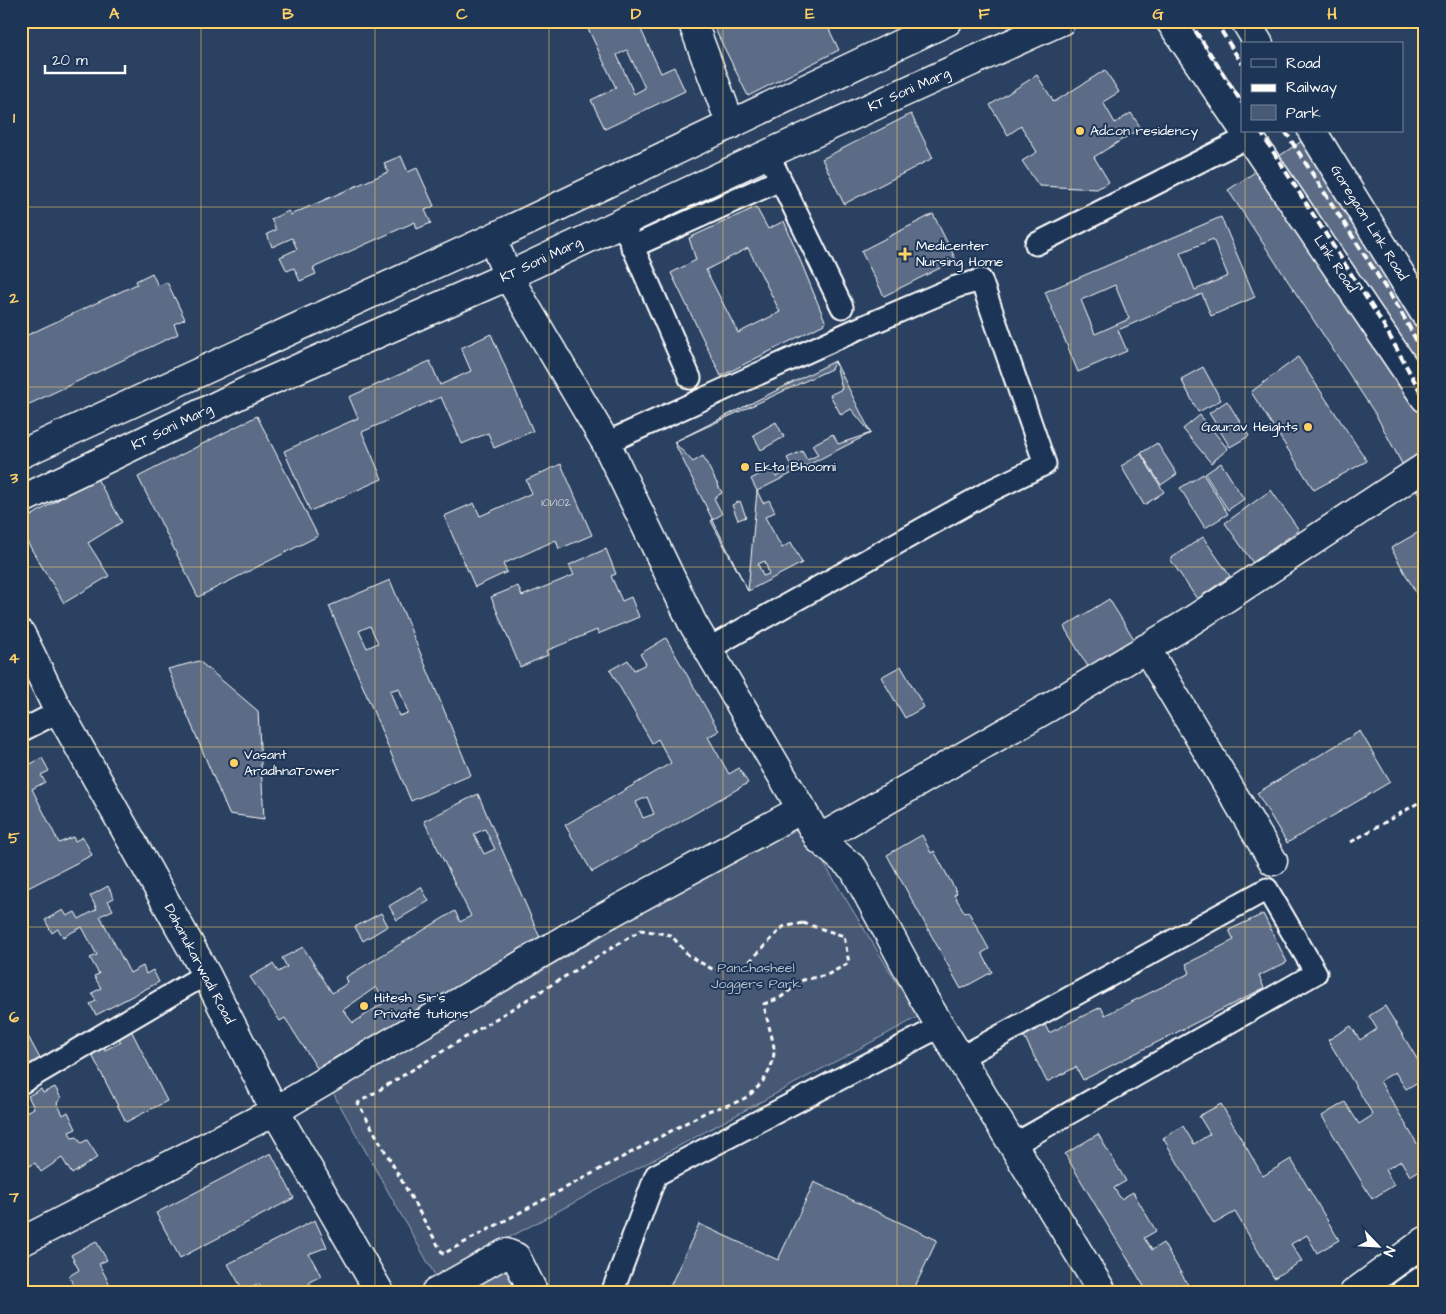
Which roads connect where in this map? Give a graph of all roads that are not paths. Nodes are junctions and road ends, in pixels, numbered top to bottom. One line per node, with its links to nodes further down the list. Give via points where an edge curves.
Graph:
1 (692, 21): 7 (street)
2 (948, 21): 7 (street)
3 (1061, 21): 11 (street, KT Soni Marg)
4 (1170, 21): 8 (street, Link Road)
5 (1245, 21): 6 (street)
6 (1258, 42)
7 (730, 125): 14 (street)
8 (1241, 126)
9 (1245, 132): 15 (street); 21 (street, Link Road)
10 (1313, 132): 19 (street, Goregaon Link Road)
11 (768, 154): 12 (street); 13 (street, KT Soni Marg)
12 (780, 180): 16 (street); 18 (street)
13 (622, 222): 16 (street); 17 (street, KT Soni Marg)
14 (492, 238): 17 (street); 23 (street)
15 (1036, 244)
16 (632, 247): 20 (street)
17 (508, 276): 22 (street); 25 (street, KT Soni Marg, via 247,391)
18 (842, 307)
19 (1425, 314)
20 (690, 378)
21 (1425, 398)
22 (606, 443): 28 (street, via 687,613); 28 (street, via 853,330 956,287 982,280 1045,464 992,490)
23 (21, 454)
24 (1425, 467): 27 (street)
25 (21, 500)
26 (21, 634): 29 (street, Dahanukarwadi Road)
27 (1146, 648): 32 (street, via 1052,706); 33 (street)
28 (708, 649): 31 (street)
29 (58, 712): 30 (street); 34 (street, Dahanukarwadi Road)
30 (21, 731)
31 (802, 809): 32 (street); 38 (street, via 589,925)
32 (819, 839): 35 (street, via 854,869)
33 (1273, 861)
34 (206, 974): 37 (street); 38 (street, Dahanukarwadi Road)
35 (941, 1026): 36 (street); 46 (street, via 656,1175)
36 (960, 1058): 39 (street); 39 (street, via 1267,889 1316,973)
37 (21, 1083)
38 (275, 1110): 41 (street); 43 (street, Dahanukarwadi Road)
39 (1013, 1145): 47 (street)
40 (1425, 1241): 48 (street)
41 (21, 1242)
42 (1425, 1279): 49 (street)
43 (380, 1293)
44 (436, 1293): 45 (street, via 506,1253 516,1257)
45 (534, 1293)
46 (612, 1293)
47 (1103, 1293)
48 (1354, 1293)
49 (1405, 1293)

